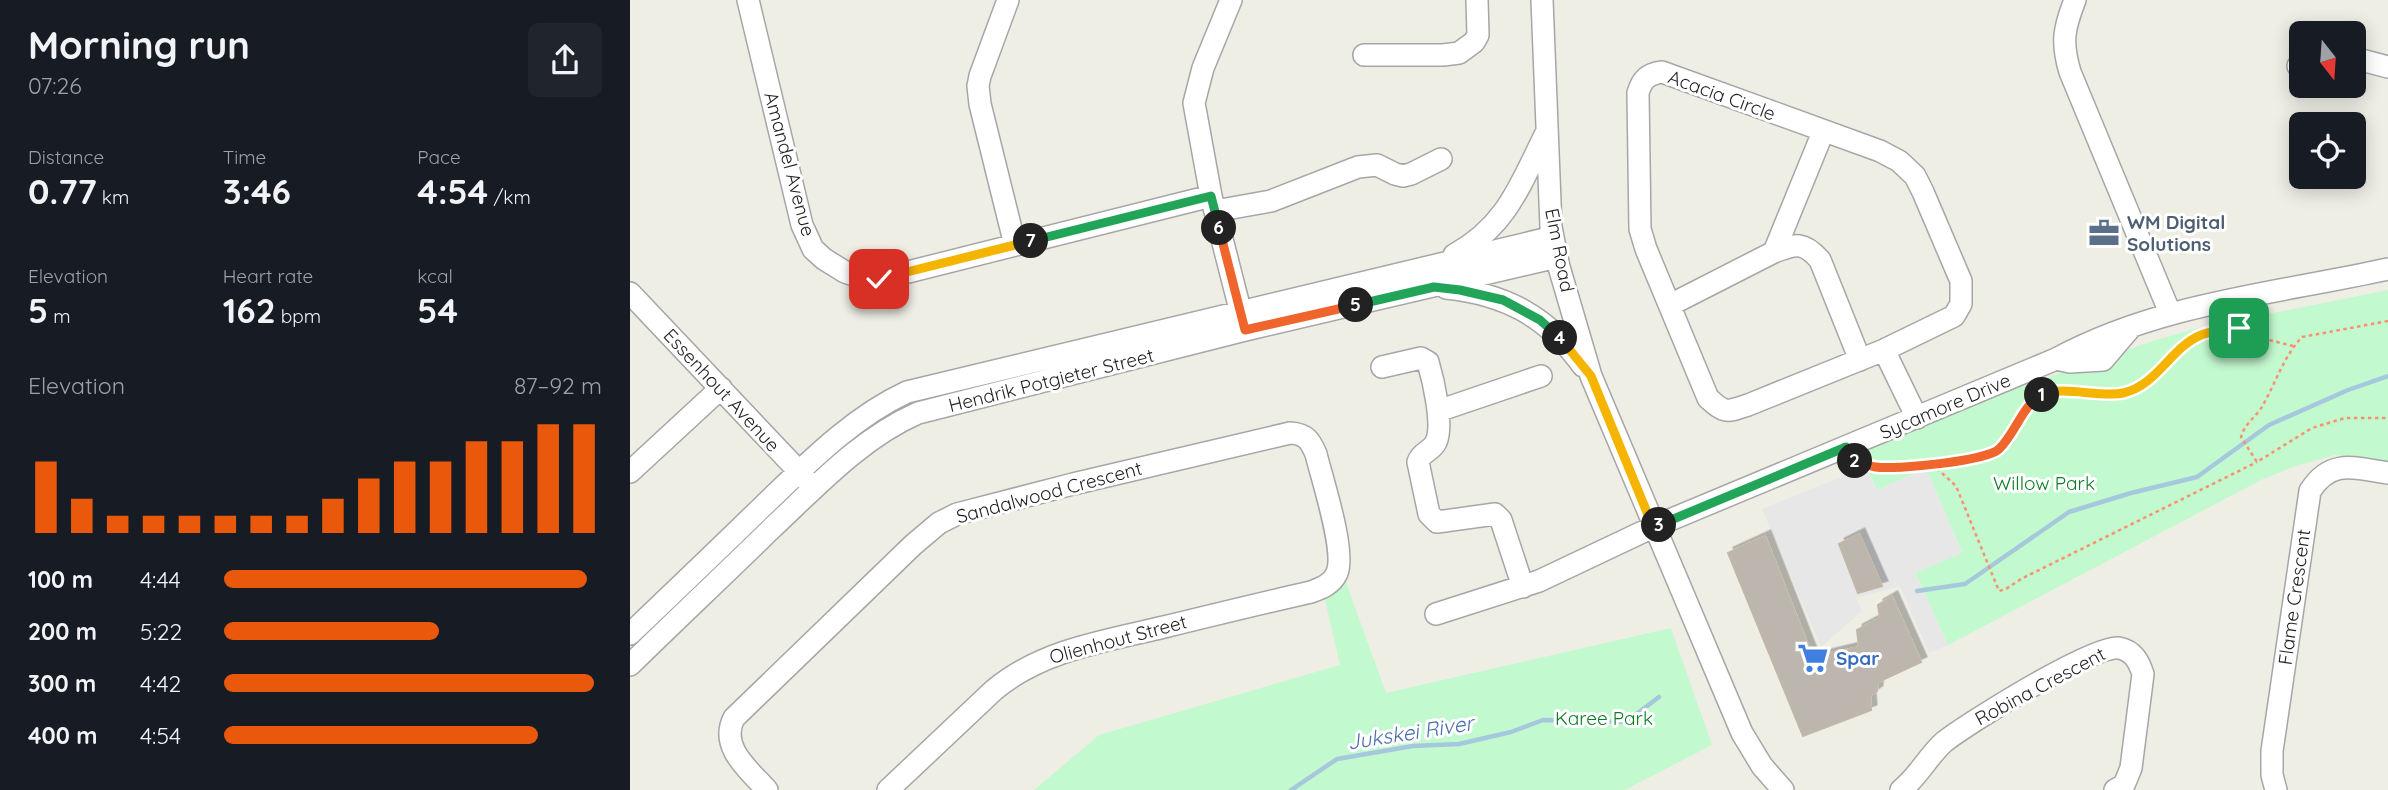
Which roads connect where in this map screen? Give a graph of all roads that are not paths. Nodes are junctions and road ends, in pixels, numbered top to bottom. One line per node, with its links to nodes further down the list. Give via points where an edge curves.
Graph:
1 (748, 0): 14 (street, Amandel Avenue, via 803,225 813,249 858,278 871,280)
2 (1007, 0): 14 (street, via 978,86)
3 (1231, 0): 13 (street, via 1194,103)
4 (1477, 0): 7 (street, via 1478,35 1459,53)
5 (1542, 0): 10 (street, Elm Road)
6 (2075, 0): 22 (street, via 2064,37 2070,72)
7 (1364, 55)
8 (2366, 61): 9 (street)
9 (2388, 67)
10 (1546, 132): 15 (street, Elm Road); 17 (street, via 1500,220 1469,247)
11 (1823, 132): 16 (street); 21 (street, Acacia Circle, via 1662,72 1649,74 1638,93 1640,229); 24 (street, Acacia Circle, via 1880,151 1914,176 1961,281 1961,304 1954,316)
12 (1441, 159): 13 (street, Amandel Avenue, via 1403,176 1377,165 1358,167 1255,206)
13 (1213, 203): 14 (street, Amandel Avenue); 23 (street)
14 (1015, 245)
15 (1555, 247): 17 (street, Hendrik Potgieter Street); 19 (street, Hendrik Potgieter Street); 28 (street, Elm Road)
16 (1774, 252): 21 (street); 25 (street, via 1802,245 1820,260)
17 (1420, 270): 23 (street, Hendrik Potgieter Street)
18 (2388, 270): 22 (street, Sycamore Drive)
19 (1434, 287): 23 (street, Hendrik Potgieter Street); 28 (street, via 1484,295 1524,310 1557,335)
20 (630, 293): 29 (street, Essenhout Avenue)
21 (1670, 305): 25 (street, Acacia Circle, via 1707,398 1723,411)
22 (2170, 313): 31 (street, Sycamore Drive, via 2090,341)
23 (1243, 320): 33 (street, Hendrik Potgieter Street, via 907,392 861,417); 35 (street, Hendrik Potgieter Street, via 918,413 873,437)
24 (1884, 350): 25 (street, Acacia Circle); 31 (street)
25 (1860, 359)
26 (1382, 367): 30 (street, via 1424,358 1430,365)
27 (1541, 376): 30 (street)
28 (1591, 376): 36 (street, Elm Road)
29 (721, 388): 32 (street); 33 (street, Essenhout Avenue)
30 (1438, 411): 41 (street, via 1437,439 1418,462 1432,518 1447,522 1495,514)
31 (1917, 418): 37 (street, Sycamore Drive)
32 (630, 472)
33 (799, 472): 35 (street, Essenhout Avenue); 43 (street, Hendrik Potgieter Street)
34 (2388, 473): 50 (street, Flame Crescent, via 2343,466 2332,469 2309,491 2272,751)
35 (814, 488): 44 (street, Hendrik Potgieter Street)
36 (1643, 501): 37 (street, Elm Road); 38 (street)
37 (1653, 527): 38 (street, Sycamore Drive); 39 (street, Elm Road)
38 (1622, 541): 39 (street); 41 (street, Sycamore Drive)
39 (1668, 560): 48 (street, Elm Road, via 1742,733)
40 (1339, 565): 46 (street, Sandalwood Crescent, via 1316,454 1309,439 1298,434 957,514 913,545 734,718 729,736 732,747); 47 (street, Olienhout Street, via 1332,581 1319,589 1041,659 994,690)
41 (1523, 587): 42 (street, Sycamore Drive)
42 (1436, 614)
43 (630, 634)
44 (630, 665)
45 (1908, 788): 49 (street, Robina Crescent, via 1943,743 1994,707 2091,656 2119,647 2132,653 2143,674 2131,768 2124,785)
46 (767, 790)
47 (888, 790)
48 (1783, 790)
49 (2115, 790)
50 (2276, 790)

